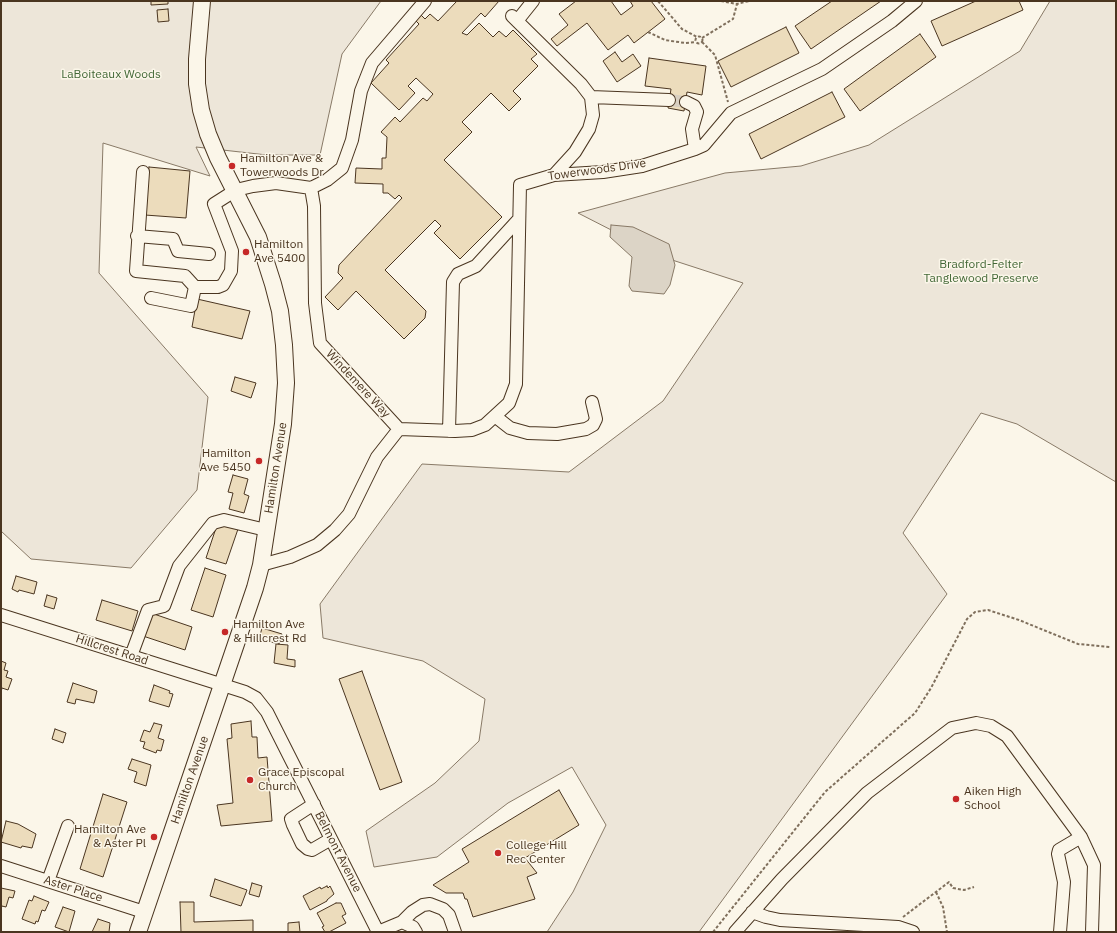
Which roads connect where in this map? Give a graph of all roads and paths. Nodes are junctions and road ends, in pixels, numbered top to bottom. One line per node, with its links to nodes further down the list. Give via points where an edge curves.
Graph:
1 (202, 1): 22 (main road, Hamilton Avenue, via 197,59 201,110 208,134)
2 (425, 1): 21 (street, via 368,70 361,90 352,140 342,168)
3 (534, 1): 14 (street, via 515,18)
4 (658, 1): 10 (path, via 682,29)
5 (721, 1): 8 (path)
6 (749, 1): 8 (path)
7 (916, 1): 17 (street, Towerwoods Drive, via 892,21 822,69)
8 (737, 4): 11 (path, via 733,19)
9 (648, 32): 12 (path, via 665,40)
10 (697, 37): 11 (path); 12 (path)
11 (702, 38): 13 (path)
12 (696, 42): 13 (path)
13 (702, 42): 17 (path, via 715,55)
14 (591, 97): 15 (street); 20 (street, via 593,115 589,129 575,152)
15 (669, 100)
16 (686, 102): 18 (street, via 694,106 697,112 692,129)
17 (731, 113): 18 (street, Towerwoods Drive, via 704,145)
18 (696, 149): 20 (street, Towerwoods Drive, via 642,166 603,172)
19 (144, 172): 24 (street)
20 (554, 175): 23 (street, Towerwoods Drive, via 520,185)
21 (311, 188): 22 (street, via 276,183); 30 (street, Windemere Way, via 314,206 315,303 320,344)
22 (236, 190): 26 (street, via 214,204 232,251 228,280 218,287); 32 (main road, Hamilton Avenue, via 258,237 272,278 280,311 284,345 286,382 283,424)
23 (519, 219): 29 (street, Towerwoods Drive, via 516,384 509,403); 31 (street, via 476,266 458,274 453,282)
24 (137, 236): 25 (street, via 173,239 178,251); 26 (street, via 136,271 185,276)
25 (209, 254)
26 (195, 287): 27 (street, via 191,306)
27 (151, 298)
28 (592, 402): 29 (street, via 596,419 593,425 586,429 557,434 544,435 510,428)
29 (496, 417): 31 (street, Towerwoods Drive, via 472,430)
30 (399, 429): 31 (street, Towerwoods Drive); 33 (street, Windemere Way, via 377,457 349,514 335,530 317,544 290,557)
31 (449, 431)
32 (266, 530): 33 (main road, Hamilton Avenue); 36 (street, via 224,520 214,523 179,566 164,606 148,610)
33 (261, 565): 37 (main road, Hamilton Avenue)
34 (1, 615): 36 (street, Hillcrest Road)
35 (1110, 646): 54 (path, via 1078,644 988,610 975,612 968,619 915,713 826,792)
36 (131, 656): 37 (street, Hillcrest Road)
37 (223, 685): 38 (street, Belmont Avenue, via 256,698 263,707); 46 (main road, Hamilton Avenue)
38 (314, 804): 41 (street, Belmont Avenue); 41 (street, via 291,819 292,825 302,844 308,849 312,850)
39 (68, 826): 43 (street)
40 (1081, 837): 47 (street, via 1006,736 990,726 976,723 952,728 867,793); 58 (street, via 1059,850 1058,854 1064,882); 59 (street, via 1094,865)
41 (331, 840): 51 (street, Belmont Avenue)
42 (1, 866): 43 (street, Aster Place)
43 (48, 881): 46 (street, Aster Place)
44 (974, 887): 45 (path, via 964,890 953,888 949,882)
45 (936, 892): 48 (path); 57 (path)
46 (144, 912): 50 (main road, Hamilton Avenue)
47 (752, 912): 55 (street); 56 (street, via 780,920 898,927)
48 (900, 920)
49 (402, 922): 51 (street); 52 (street, via 413,927); 53 (street, via 412,912 430,904 442,909 449,916)
50 (138, 932)
51 (378, 932)
52 (416, 932)
53 (455, 932)
54 (713, 932)
55 (735, 932)
56 (913, 932)
57 (947, 932)
58 (1060, 932)
59 (1092, 932)

